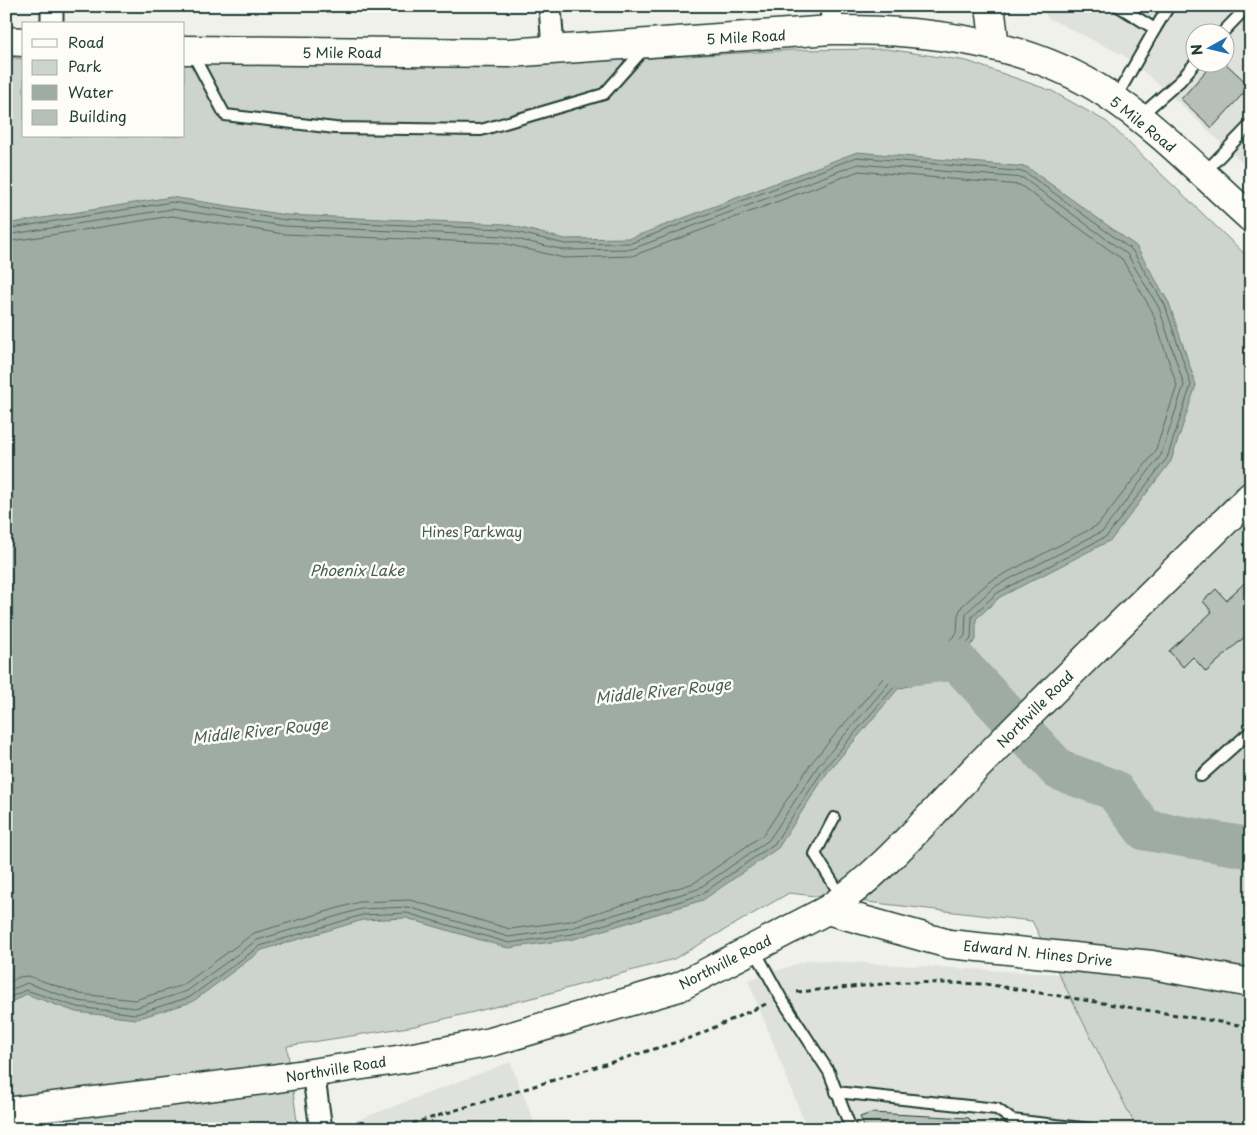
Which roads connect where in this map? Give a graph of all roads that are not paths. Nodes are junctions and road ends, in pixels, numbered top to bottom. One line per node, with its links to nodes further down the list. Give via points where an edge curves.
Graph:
1 (52, 6): 8 (street)
2 (550, 6): 16 (street)
3 (990, 6): 14 (street)
4 (1118, 6): 10 (lane)
5 (1169, 6): 10 (lane)
6 (1248, 6): 9 (lane)
7 (831, 18): 13 (street, 5 Mile Road); 14 (street, 5 Mile Road)
8 (52, 22)
9 (1233, 22)
10 (1155, 29): 18 (lane)
11 (6, 41): 12 (street)
12 (22, 42)
13 (649, 43): 15 (lane, via 604,94 481,130 335,128 225,115); 16 (street, 5 Mile Road)
14 (995, 46): 18 (street, 5 Mile Road, via 1036,59)
15 (187, 50): 16 (street, 5 Mile Road, via 500,53)
16 (553, 50)
17 (1188, 72): 19 (lane)
18 (1114, 100): 19 (street, 5 Mile Road)
19 (1139, 117): 21 (street, 5 Mile Road)
20 (1251, 124): 21 (lane)
21 (1203, 175): 22 (street, 5 Mile Road)
22 (1251, 218)
23 (1251, 496): 27 (street, Northville Road, via 954,790 905,843)
24 (1251, 731): 25 (lane)
25 (1201, 776)
26 (834, 818): 27 (lane, via 815,854)
27 (835, 905): 28 (street, Northville Road); 29 (street, Edward N. Hines Drive, via 949,944 1152,966)
28 (753, 948): 30 (street, Northville Road, via 678,987 551,1026 491,1042 403,1059); 31 (lane, via 829,1072)
29 (1251, 983)
30 (313, 1071): 32 (street, Northville Road); 34 (street)
31 (836, 1092): 33 (lane, via 996,1109); 35 (lane)
32 (6, 1112)
33 (1013, 1124): 36 (lane)
34 (321, 1128)
35 (851, 1129)
36 (1092, 1129)

